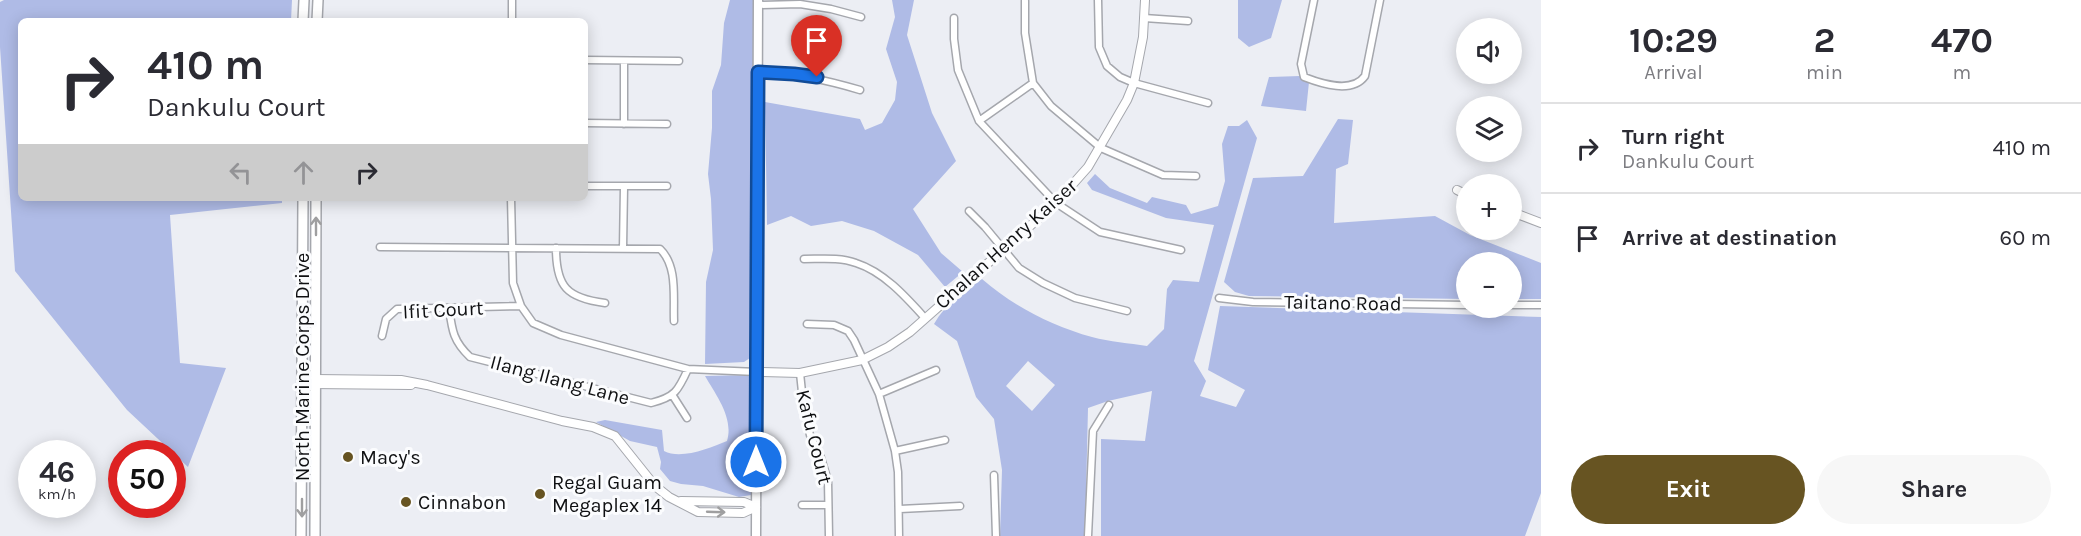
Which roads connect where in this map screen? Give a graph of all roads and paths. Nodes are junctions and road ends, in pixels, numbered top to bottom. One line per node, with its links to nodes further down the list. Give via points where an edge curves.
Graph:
1 (304, 0): 11 (main road)
2 (318, 0): 12 (main road)
3 (513, 0): 13 (street)
4 (1098, 0): 22 (street, via 1099,47 1107,66)
5 (1145, 0): 15 (street, Chalan Henry Kaiser)
6 (1314, 0): 7 (street, via 1301,64 1304,77 1351,86 1365,76)
7 (1380, 0)
8 (1024, 1): 21 (street)
9 (758, 2): 10 (street, via 800,4); 20 (main road)
10 (861, 17)
11 (303, 18)
12 (317, 18)
13 (512, 18)
14 (954, 18): 25 (street, via 958,70)
15 (1144, 18): 16 (street); 22 (street, Chalan Henry Kaiser)
16 (1188, 21)
17 (588, 60): 18 (street)
18 (624, 60): 19 (street); 27 (street)
19 (679, 61)
20 (758, 72): 23 (street, via 805,75); 63 (main road)
21 (1032, 82): 25 (street); 29 (street, via 1051,106)
22 (1134, 83): 24 (street); 29 (street, Chalan Henry Kaiser)
23 (860, 90)
24 (1208, 103)
25 (979, 121): 37 (street)
26 (588, 123): 27 (street)
27 (624, 124): 28 (street)
28 (668, 124)
29 (1101, 148): 30 (street, via 1163,175); 37 (street, Chalan Henry Kaiser)
30 (1196, 176)
31 (588, 186): 33 (street)
32 (667, 186): 33 (street)
33 (624, 187): 44 (street)
34 (303, 201): 65 (main road, North Marine Corps Drive)
35 (316, 201): 66 (main road, one-way to 35)
36 (511, 201): 42 (street)
37 (1056, 203): 45 (street, Chalan Henry Kaiser); 46 (street, via 1100,232)
38 (969, 211): 45 (street)
39 (1522, 216): 40 (street)
40 (1541, 223)
41 (380, 247): 42 (street)
42 (511, 248): 43 (street); 53 (street, via 513,283)
43 (556, 248): 44 (street); 49 (street, via 556,266 562,283 581,300)
44 (623, 248): 57 (street, via 660,249 667,256 672,274)
45 (1004, 248): 55 (street, via 1020,268 1043,283 1075,298); 56 (street, Chalan Henry Kaiser)
46 (1181, 250)
47 (804, 259): 56 (street, via 854,262 873,270 908,298)
48 (1219, 298): 50 (street, Taitano Road, via 1253,302)
49 (605, 303)
50 (1456, 305)
51 (1522, 305): 52 (street)
52 (1541, 305)
53 (521, 306): 54 (street, Ifit Court); 61 (street, via 533,323 561,335)
54 (449, 308): 59 (street, Ifit Court, via 397,309 386,319); 68 (street, Ilang Ilang Lane, via 453,334 470,357 651,403)
55 (1127, 311)
56 (925, 318): 60 (street, Chalan Henry Kaiser, via 888,347)
57 (674, 321)
58 (807, 324): 60 (street, via 834,325 848,331)
59 (382, 336)
60 (862, 360): 64 (street, Chalan Henry Kaiser); 67 (street)
61 (688, 369): 63 (street); 68 (street)
62 (936, 370): 67 (street)
63 (757, 372): 64 (street, Chalan Henry Kaiser); 77 (main road)
64 (800, 373): 74 (street, Kafu Court, via 810,435 828,481)
65 (302, 382): 66 (street); 79 (main road, North Marine Corps Drive, one-way to 79)
66 (315, 382): 77 (street, via 427,385 606,431 622,442 655,486 698,512 743,513); 80 (main road)
67 (879, 394): 72 (street)
68 (673, 396): 70 (street)
69 (1109, 405): 85 (street, via 1093,431)
70 (687, 418)
71 (945, 440): 72 (street)
72 (895, 451): 78 (street)
73 (994, 476): 84 (street)
74 (828, 505): 75 (street); 82 (street, Kafu Court)
75 (802, 506)
76 (960, 506): 78 (street)
77 (756, 507): 81 (main road)
78 (900, 509): 83 (street)
79 (302, 536)
80 (315, 536)
81 (756, 536)
82 (829, 536)
83 (899, 536)
84 (996, 536)
85 (1088, 536)

